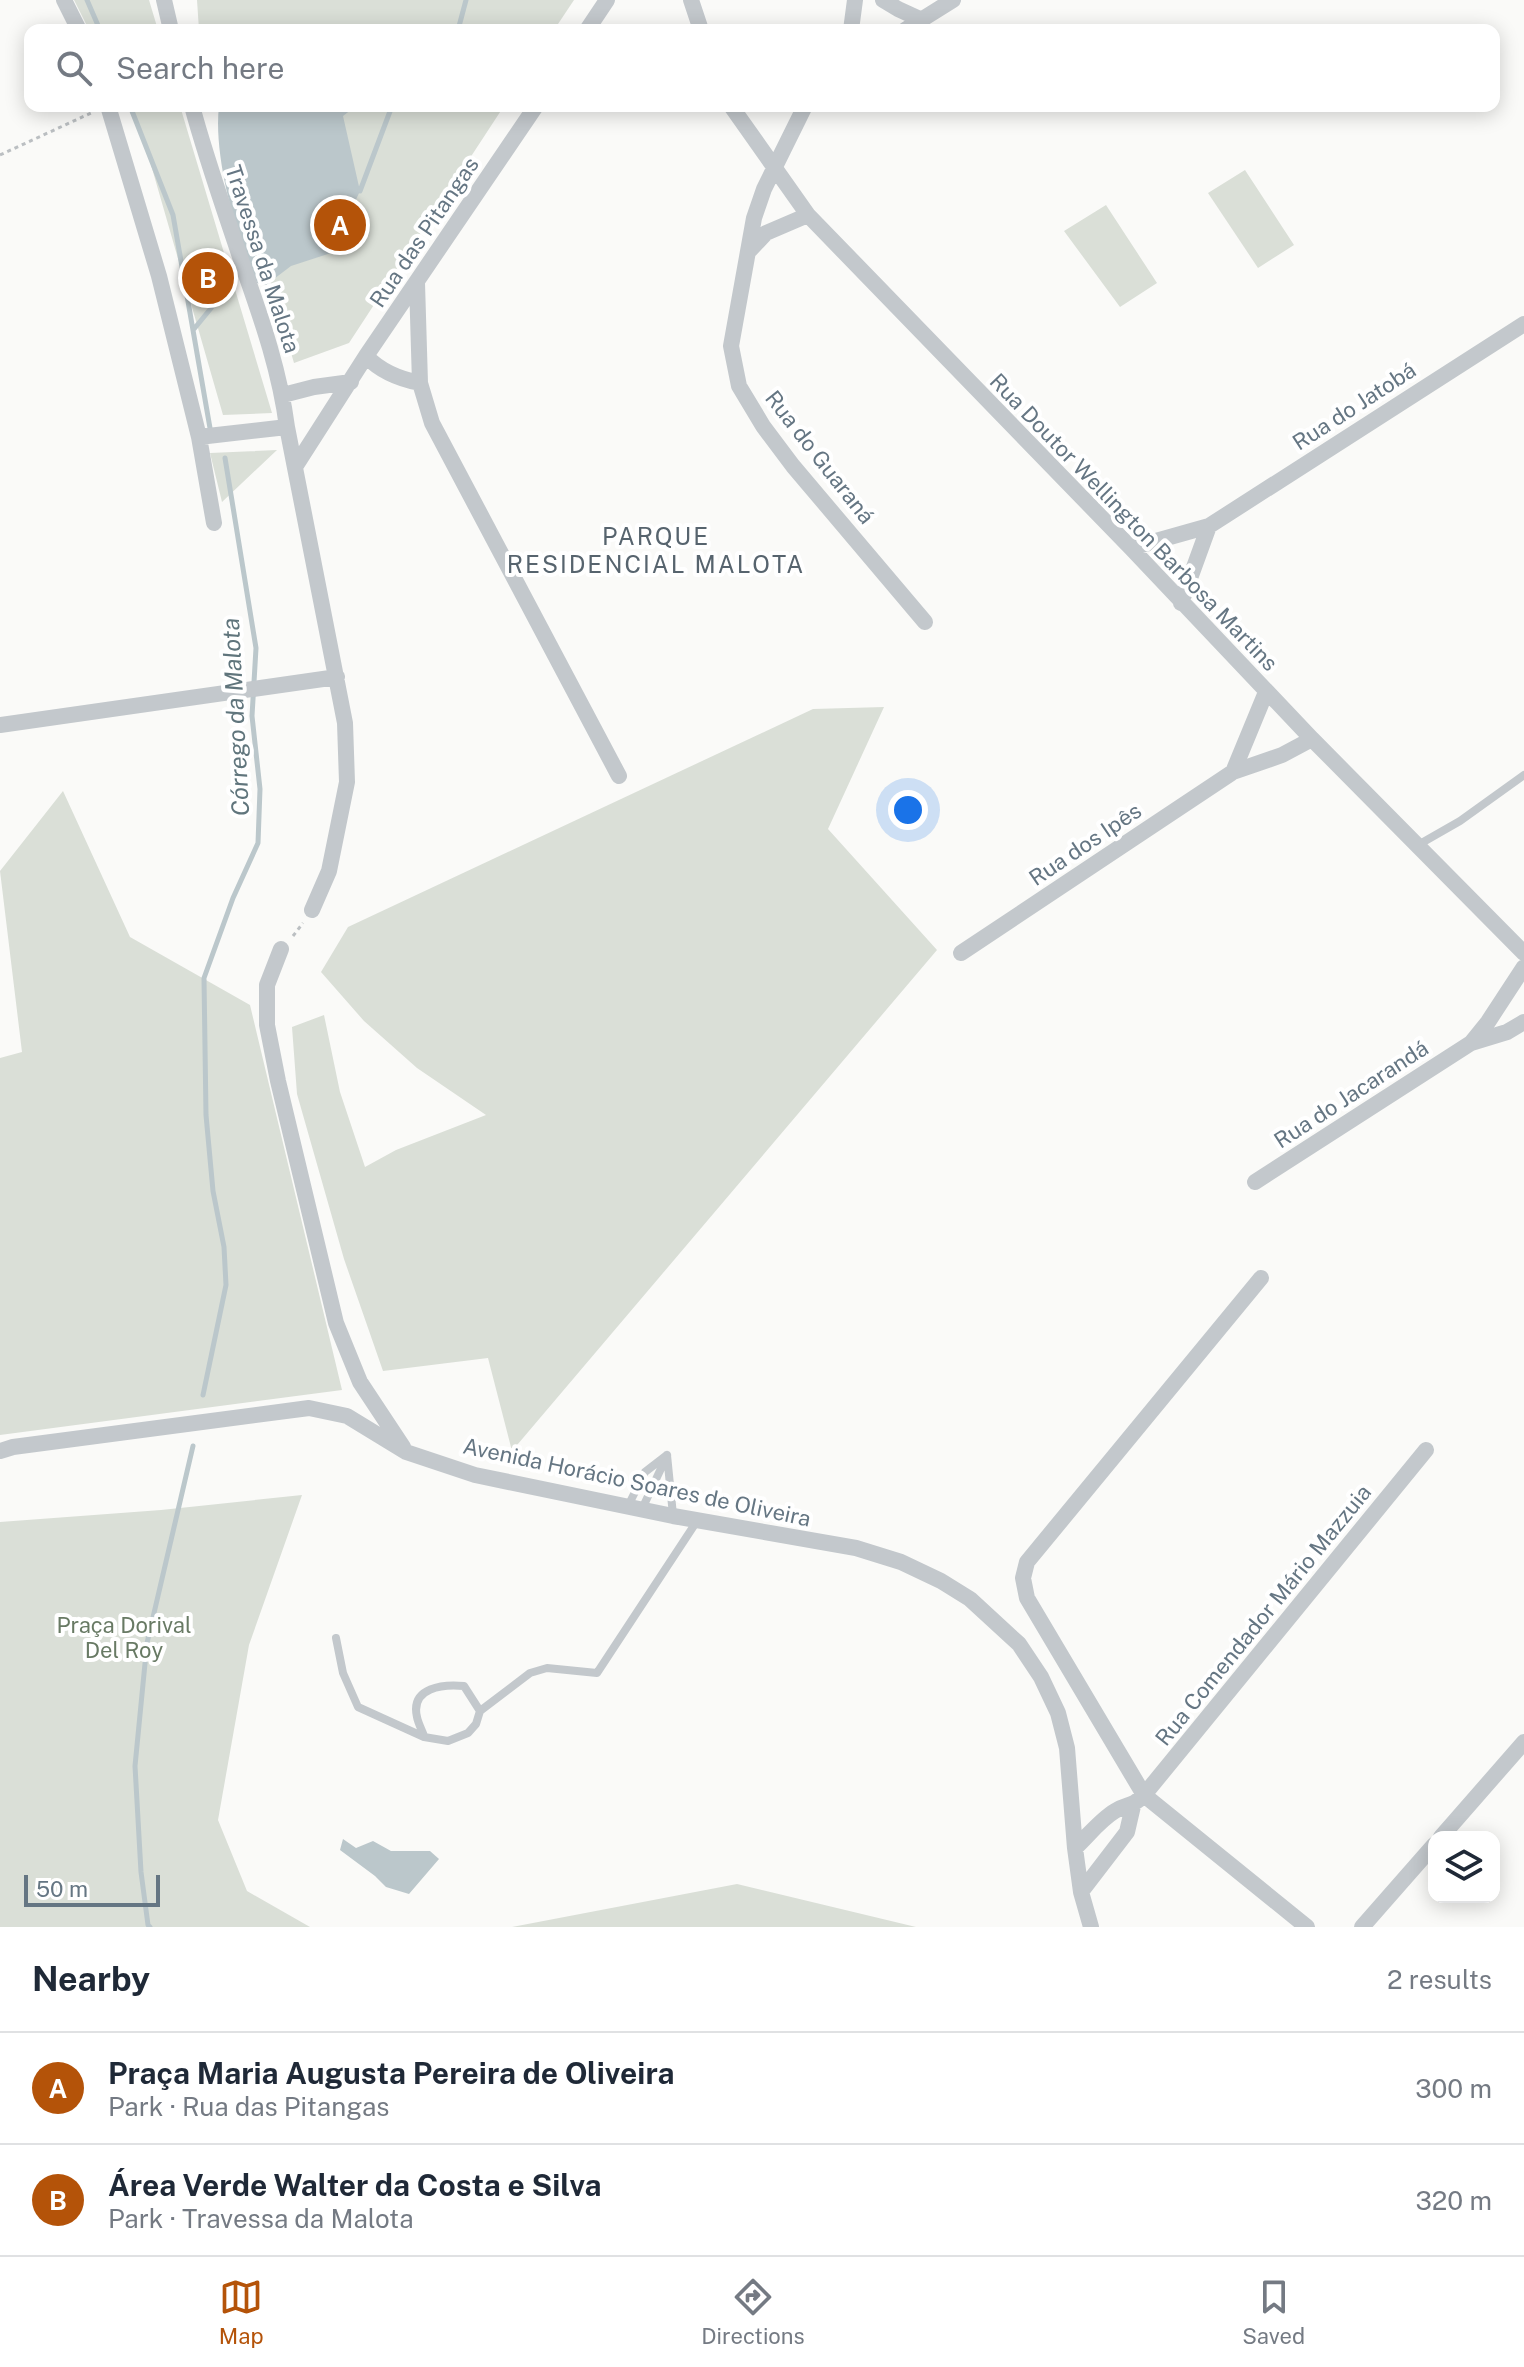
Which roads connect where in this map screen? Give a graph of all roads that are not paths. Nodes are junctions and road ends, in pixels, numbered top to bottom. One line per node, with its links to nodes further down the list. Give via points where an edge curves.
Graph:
1 (64, 0): 9 (street)
2 (164, 0): 10 (street)
3 (607, 0): 11 (street)
4 (691, 0): 12 (street)
5 (855, 0): 13 (street)
6 (883, 0): 8 (street)
7 (953, 0): 8 (street)
8 (922, 20): 14 (street)
9 (76, 24)
10 (170, 24)
11 (591, 24)
12 (699, 24)
13 (852, 24)
14 (915, 24)
15 (101, 112): 30 (street, via 159,276)
16 (194, 112): 28 (street, Travessa da Malota)
17 (532, 112): 23 (street, Rua das Pitangas)
18 (735, 112): 20 (street, Rua Doutor Wellington Barbosa Martins)
19 (802, 112): 20 (street, Rua do Guaraná)
20 (775, 169): 21 (street, Rua Doutor Wellington Barbosa Martins); 22 (street, Rua do Guaraná, via 754,218)
21 (808, 215): 22 (street, via 766,233); 34 (street, Rua Doutor Wellington Barbosa Martins)
22 (750, 250): 36 (street, Rua do Guaraná, via 731,346 739,386 793,466)
23 (417, 283): 25 (street, Rua das Pitangas); 27 (street)
24 (1524, 324): 33 (street, Rua do Jatobá)
25 (366, 356): 26 (street, Rua das Pitangas); 27 (street, via 385,372)
26 (351, 382): 28 (street); 31 (street, Rua das Pitangas)
27 (420, 383): 43 (street, via 432,423)
28 (283, 395): 29 (street, Travessa da Malota)
29 (287, 427): 30 (street); 31 (street)
30 (199, 437): 32 (street)
31 (295, 467): 37 (street)
32 (214, 523)
33 (1209, 526): 34 (street, Rua do Jatobá); 35 (street)
34 (1131, 548): 35 (street, Rua Doutor Wellington Barbosa Martins)
35 (1181, 603): 38 (street, Rua Doutor Wellington Barbosa Martins)
36 (925, 622)
37 (337, 677): 39 (street); 45 (street, via 347,782 329,871)
38 (1266, 692): 40 (street, Rua Doutor Wellington Barbosa Martins); 41 (street)
39 (0, 725)
40 (1312, 739): 41 (street, Rua dos Ipês); 44 (street, Rua Doutor Wellington Barbosa Martins)
41 (1233, 772): 47 (street, Rua dos Ipês)
42 (1524, 775): 44 (lane)
43 (619, 776)
44 (1417, 845): 48 (street, Rua Doutor Wellington Barbosa Martins)
45 (312, 910)
46 (281, 949): 56 (street, via 267,985 267,1025 336,1323 360,1382)
47 (961, 953)
48 (1524, 953)
49 (1524, 967): 51 (street, Rua do Jacarandá)
50 (1524, 1022): 51 (street, Rua do Jacarandá)
51 (1471, 1043): 52 (street, Rua do Jacarandá)
52 (1255, 1182)
53 (1261, 1278): 65 (street, via 1027,1562 1023,1578 1027,1598)
54 (1426, 1450): 65 (street, Rua Comendador Mário Mazzuia)
55 (0, 1451): 56 (street, Avenida Horácio Soares de Oliveira, via 309,1408 347,1416)
56 (406, 1452): 58 (street, Avenida Horácio Soares de Oliveira, via 475,1475)
57 (667, 1455): 58 (lane); 58 (lane, via 645,1472); 59 (lane)
58 (635, 1508): 59 (street, Avenida Horácio Soares de Oliveira)
59 (673, 1516): 60 (street, Avenida Horácio Soares de Oliveira)
60 (698, 1520): 62 (lane, via 597,1673 547,1668 530,1673); 67 (street, Avenida Horácio Soares de Oliveira, via 856,1548 901,1562 941,1581 994,1618 1019,1644 1058,1713 1067,1748)
61 (336, 1638): 63 (lane, via 358,1707)
62 (480, 1711): 63 (lane, via 468,1733 448,1741); 63 (lane, via 464,1686 432,1687 420,1698 415,1713)
63 (424, 1737)
64 (1524, 1742): 66 (street)
65 (1139, 1800): 67 (street, Rua Comendador Mário Mazzuia, via 1118,1809); 69 (street, Rua Comendador Mário Mazzuia, via 1127,1832); 71 (street)
66 (1446, 1831)
67 (1075, 1848): 69 (street, Avenida Horácio Soares de Oliveira)
68 (1428, 1852): 72 (street)
69 (1081, 1892): 70 (street, Avenida Horácio Soares de Oliveira)
70 (1091, 1927)
71 (1307, 1927)
72 (1362, 1927)

